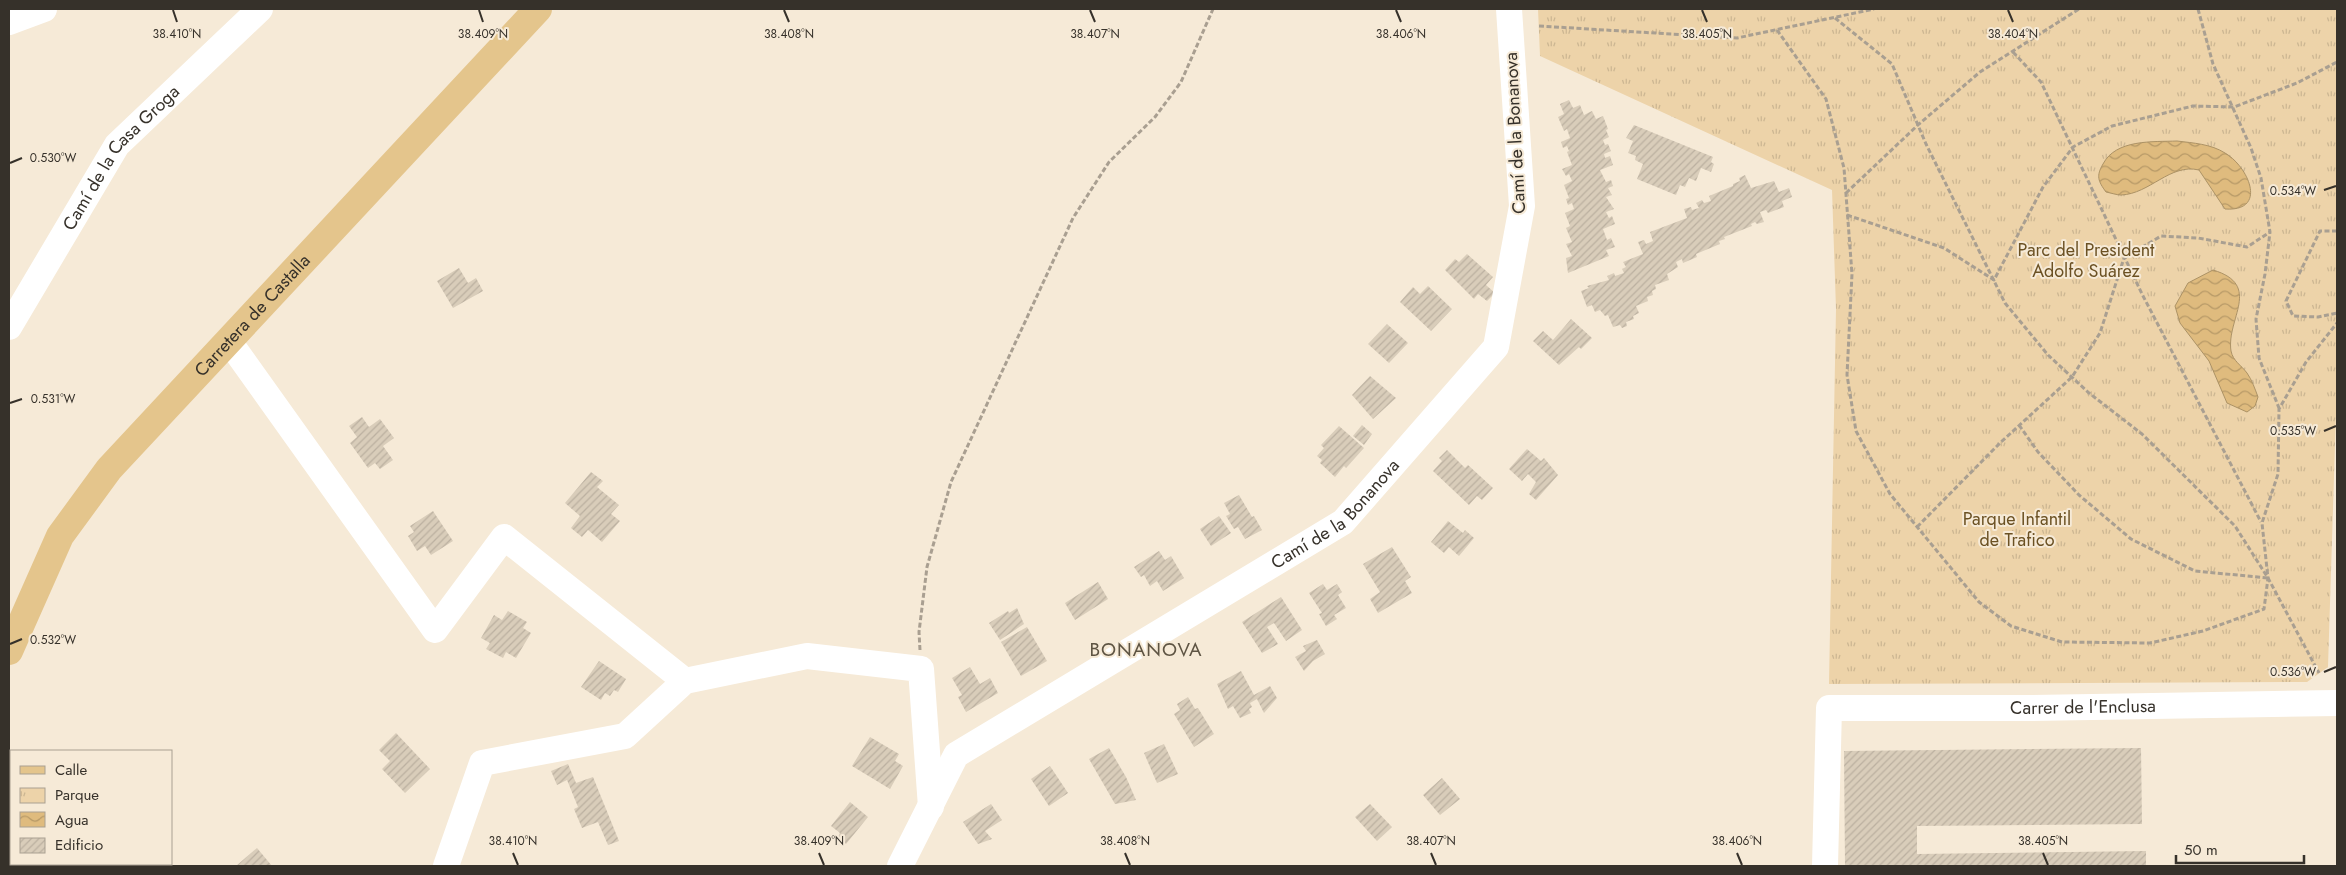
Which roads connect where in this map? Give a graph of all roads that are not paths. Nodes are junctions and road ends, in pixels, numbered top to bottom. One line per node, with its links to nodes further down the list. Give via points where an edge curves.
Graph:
1 (44, 9): 5 (street)
2 (260, 9): 6 (street, Camí de la Casa Groga, via 117,145)
3 (538, 9): 7 (main road, Carretera de Castalla)
4 (1509, 9): 11 (street, Camí de la Bonanova, via 1522,206 1496,347 1343,522 956,755)
5 (9, 22)
6 (9, 327)
7 (228, 340): 8 (main road, Carretera de Castalla, via 109,469 60,536); 9 (street, via 435,630 504,537)
8 (9, 651)
9 (685, 681): 11 (street, via 807,656 921,669); 12 (street, via 625,736 482,763)
10 (2337, 702): 14 (street, Carrer de l'Enclusa, via 1829,708)
11 (931, 807): 13 (street, Camí de la Bonanova)
12 (446, 866)
13 (900, 866)
14 (1822, 866)

